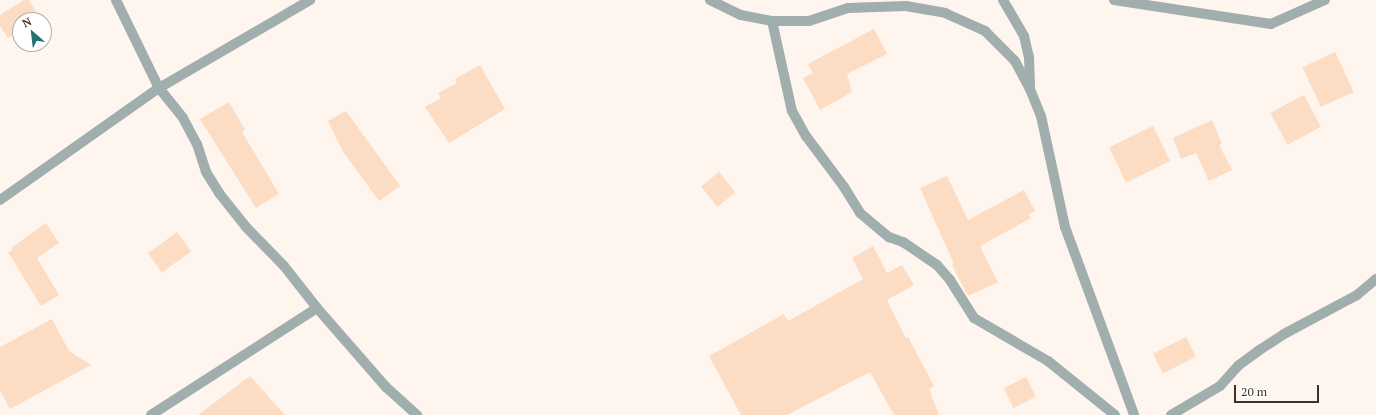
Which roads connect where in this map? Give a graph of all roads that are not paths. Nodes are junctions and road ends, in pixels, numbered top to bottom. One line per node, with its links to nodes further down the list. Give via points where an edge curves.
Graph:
1 (116, 0): 10 (street)
2 (310, 0): 10 (street)
3 (710, 0): 9 (street, via 741,15)
4 (862, 0): 8 (street)
5 (1003, 0): 11 (street, via 1024,36 1029,57)
6 (1114, 0): 7 (street, via 1271,24)
7 (1325, 0)
8 (848, 8): 9 (street, via 809,21); 11 (street, via 906,6 945,13 985,31 1015,61)
9 (772, 21): 17 (street, via 792,111 806,136 860,213 889,237 903,242 937,265 950,280 974,318 1048,361)
10 (159, 88): 12 (street); 14 (street, via 183,118 197,144 206,172 219,193 246,227 284,266)
11 (1030, 89): 18 (street, via 1041,116 1065,227)
12 (0, 200)
13 (1376, 279): 19 (street, via 1357,295 1258,351 1239,365 1220,386)
14 (317, 308): 15 (street); 16 (street, via 386,387)
15 (151, 415)
16 (417, 415)
17 (1115, 415)
18 (1134, 415)
19 (1171, 415)

